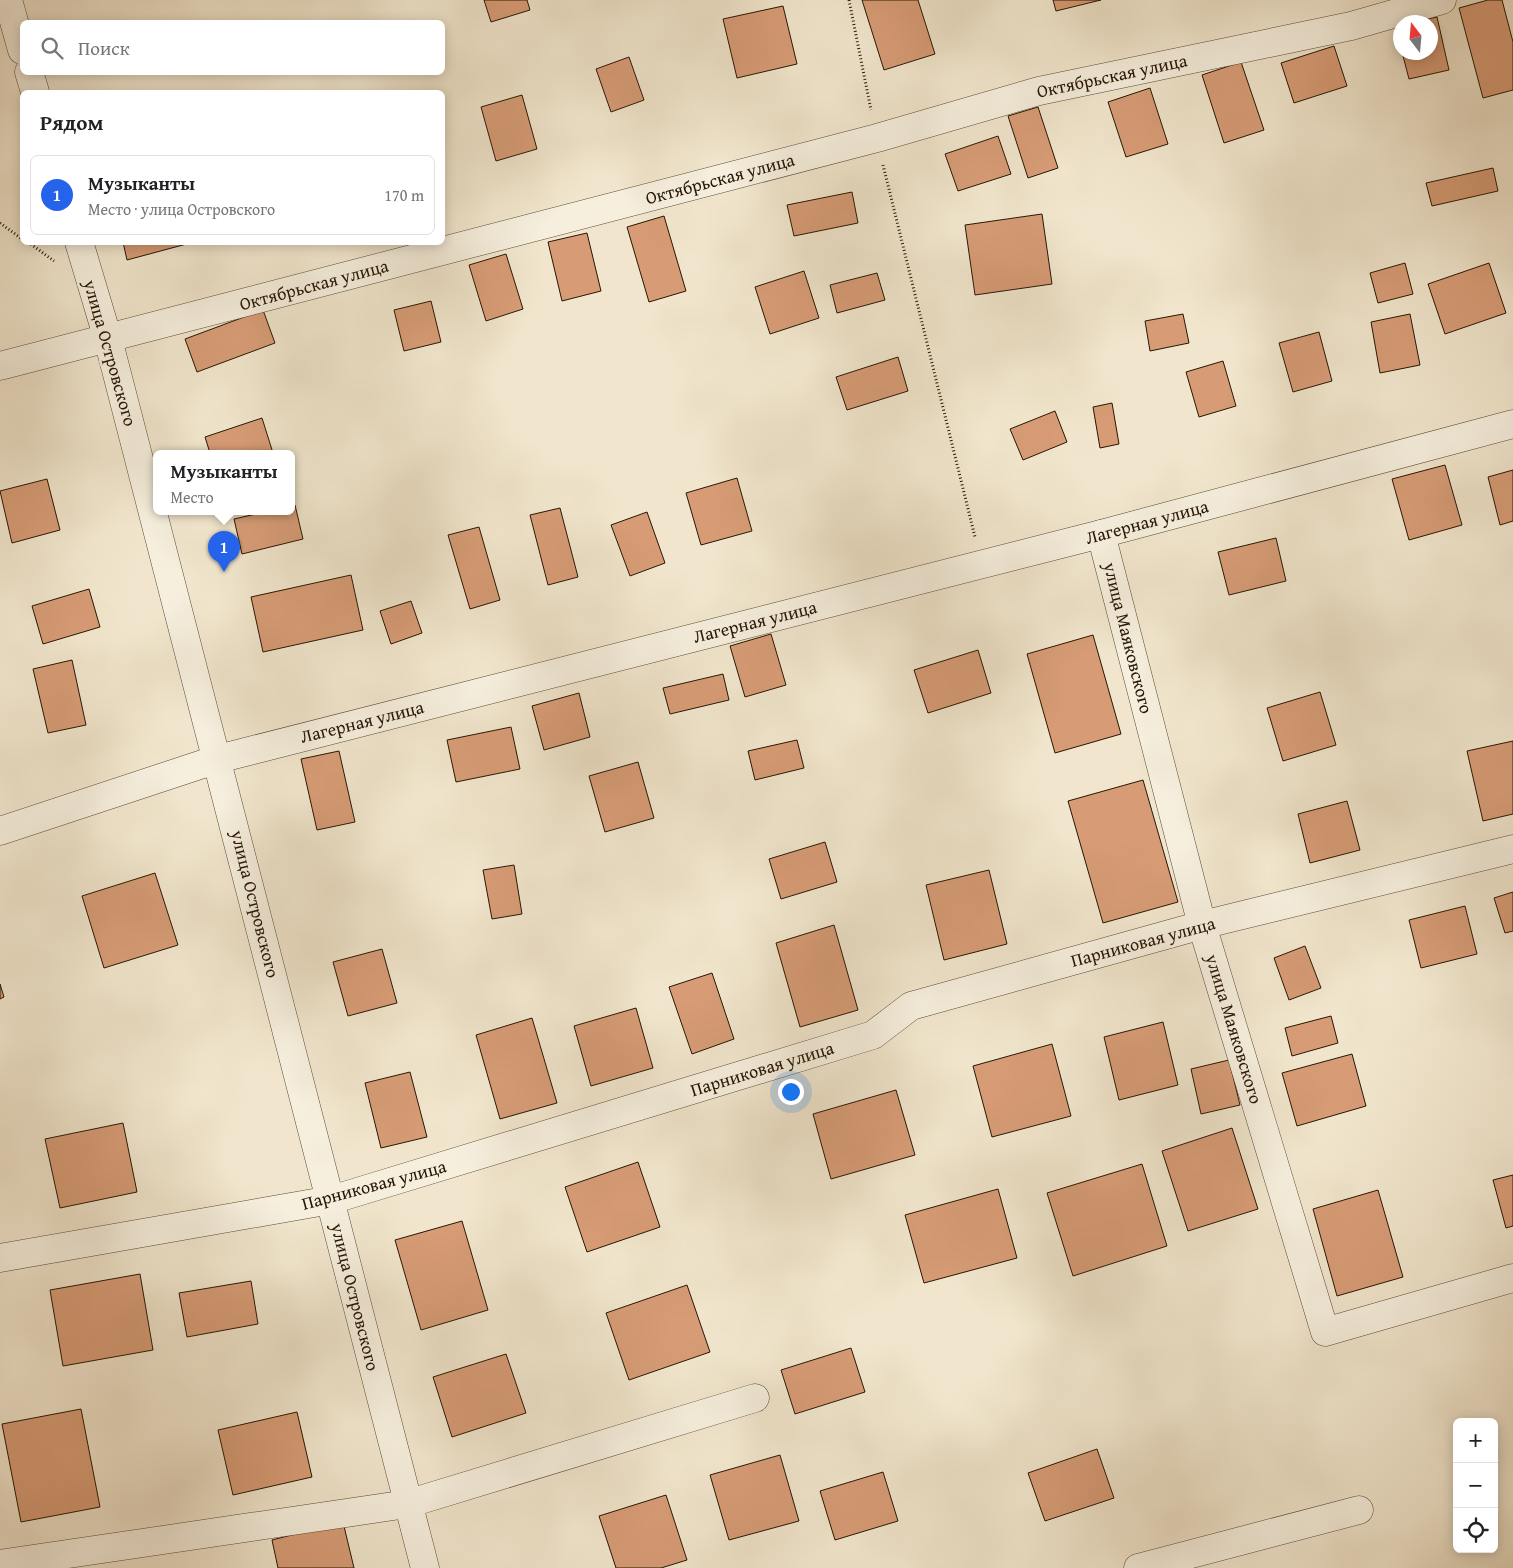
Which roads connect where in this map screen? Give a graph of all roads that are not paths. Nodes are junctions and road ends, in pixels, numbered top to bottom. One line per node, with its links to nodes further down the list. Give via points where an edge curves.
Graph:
1 (8, 0): 3 (street)
2 (1442, 0): 7 (street, Октябрьская улица, via 1351,26 1039,92 877,138)
3 (20, 43)
4 (30, 75): 5 (street)
5 (34, 90)
6 (80, 245): 7 (street, улица Островского)
7 (108, 339): 8 (street, Октябрьская улица); 10 (street, улица Островского)
8 (0, 366)
9 (1513, 424): 12 (street, Лагерная улица)
10 (153, 511)
11 (154, 515): 13 (street, улица Островского)
12 (1101, 534): 13 (street, Лагерная улица); 16 (street, улица Маяковского)
13 (218, 759): 14 (street, Лагерная улица); 17 (street, улица Островского)
14 (0, 831)
15 (1513, 849): 16 (street, Парниковая улица)
16 (1202, 925): 17 (street, Парниковая улица, via 911,1006 873,1035); 19 (street, улица Маяковского, via 1325,1332)
17 (331, 1200): 18 (street, Парниковая улица); 21 (street, улица Островского)
18 (0, 1258)
19 (1513, 1278)
20 (755, 1398): 21 (street)
21 (407, 1504): 23 (street); 24 (street, улица Островского)
22 (1360, 1510): 25 (street)
23 (0, 1564)
24 (425, 1568)
25 (1138, 1568)

